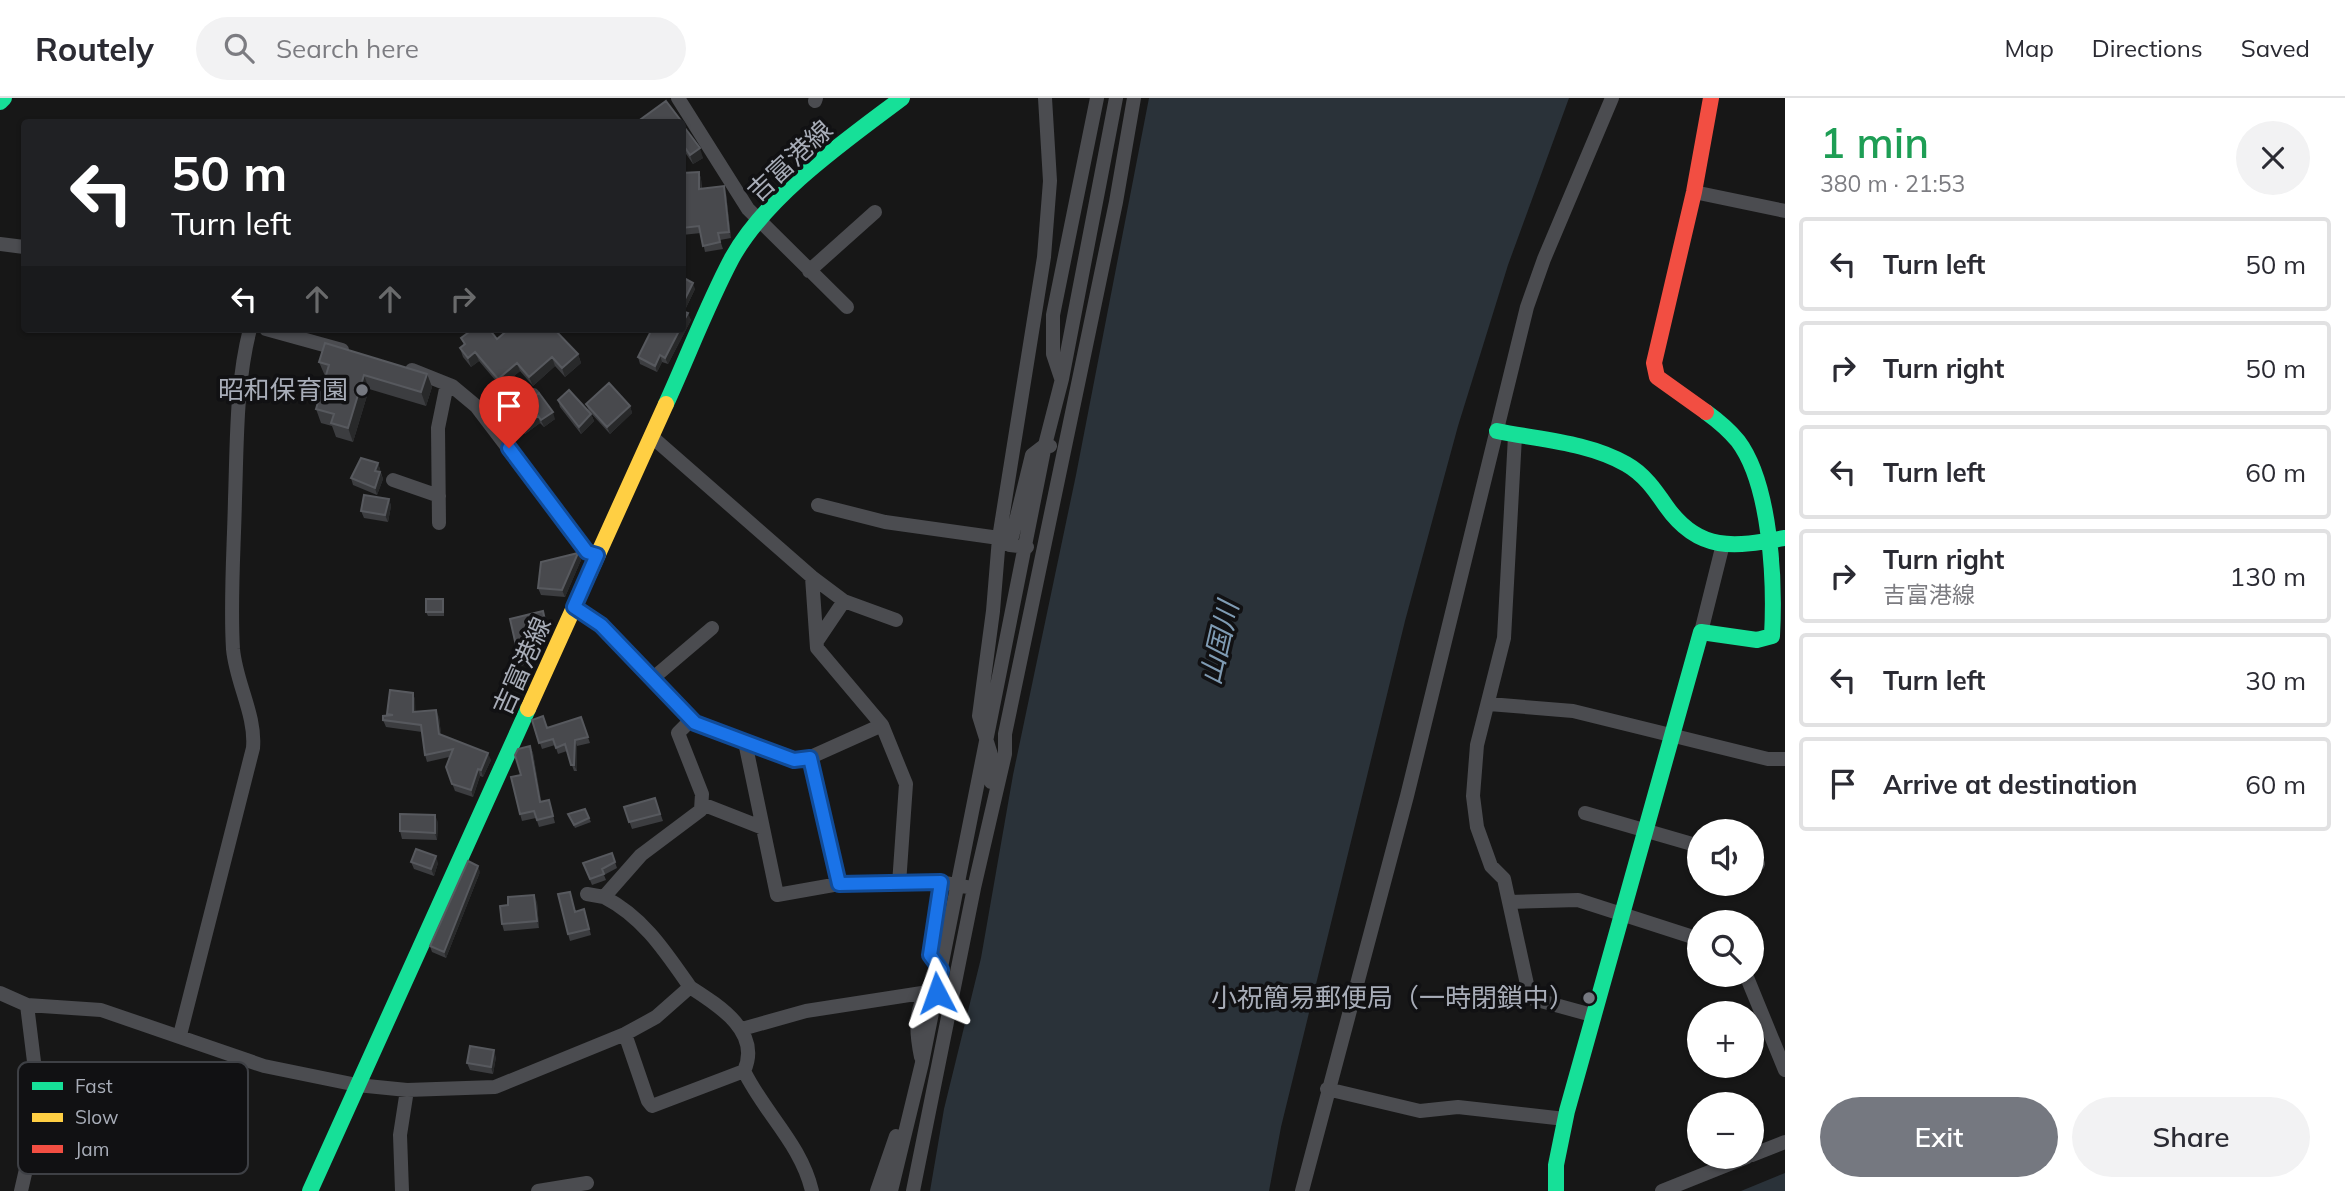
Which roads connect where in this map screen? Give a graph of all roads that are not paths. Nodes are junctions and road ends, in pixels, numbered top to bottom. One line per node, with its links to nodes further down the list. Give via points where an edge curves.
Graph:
1 (678, 98): 17 (street, via 748,209)
2 (902, 98): 17 (street, 吉富港線, via 815,165)
3 (1045, 98): 21 (street, via 1050,181)
4 (1097, 98): 11 (street)
5 (1116, 98): 9 (street)
6 (1133, 98): 10 (street)
7 (1612, 98): 35 (street, via 1533,287)
8 (1711, 98): 13 (street)
9 (1105, 148): 10 (street); 12 (street)
10 (1123, 150): 14 (street)
11 (1079, 185): 12 (street); 22 (street)
12 (1097, 186): 23 (street)
13 (1694, 192): 15 (street); 46 (street, via 1654,363 1657,377 1738,440 1754,473)
14 (1116, 202): 25 (street); 26 (street, via 1107,216 1084,305)
15 (1785, 211)
16 (875, 212): 20 (street)
17 (761, 220): 20 (street); 36 (street, 吉富港線, via 721,279)
18 (0, 244): 19 (street)
19 (21, 247)
20 (809, 271): 24 (street)
21 (1040, 279): 22 (street); 45 (street)
22 (1059, 281): 23 (street); 31 (street, via 1053,315 1054,354)
23 (1080, 284): 26 (street)
24 (847, 307)
25 (1092, 320): 26 (street); 39 (street)
26 (1074, 322): 31 (street)
27 (249, 333): 93 (street, via 237,449 233,646 253,748)
28 (281, 333): 29 (street)
29 (358, 354)
30 (397, 365): 32 (street)
31 (1062, 379): 38 (street)
32 (447, 384): 34 (street); 41 (street, via 438,428)
33 (533, 395): 34 (street)
34 (494, 427): 49 (street, via 587,552)
35 (1496, 431): 37 (street); 99 (street, via 1407,796)
36 (651, 436): 49 (street, 吉富港線); 50 (street)
37 (1515, 436): 47 (street, via 1625,463 1665,500 1680,524 1701,539); 59 (street, via 1504,638)
38 (1045, 445): 39 (street); 45 (street, via 1032,455); 48 (street)
39 (1063, 457): 48 (street)
40 (393, 480): 41 (street)
41 (439, 496): 43 (street)
42 (818, 505): 45 (street, via 885,522)
43 (439, 523)
44 (1785, 538): 46 (street)
45 (1005, 541): 48 (street); 63 (street, via 979,716)
46 (1767, 541): 47 (street); 51 (street)
47 (1723, 544): 56 (street)
48 (1034, 553): 63 (street, via 1022,572); 71 (street)
49 (597, 555): 53 (street, 吉富港線)
50 (812, 577): 52 (street); 57 (street)
51 (1779, 593): 56 (street, via 1772,636 1757,640)
52 (844, 601): 54 (street); 57 (street)
53 (574, 607): 58 (street, via 601,625); 98 (street, 吉富港線)
54 (896, 620)
55 (712, 628): 58 (street)
56 (1701, 632): 62 (street)
57 (817, 642): 61 (street, via 817,648)
58 (652, 679): 60 (street)
59 (1489, 704): 62 (street, via 1573,711); 80 (street, via 1476,745 1473,808 1491,866 1504,879)
60 (695, 723): 64 (street); 67 (street, via 689,722 678,733)
61 (882, 725): 65 (street); 75 (street, via 906,784)
62 (1676, 735): 66 (street, via 1768,759); 70 (street)
63 (987, 740): 71 (street, via 993,761); 76 (street)
64 (745, 742): 65 (street, via 794,760); 69 (street)
65 (810, 758): 74 (street)
66 (1785, 759)
67 (702, 804): 69 (street); 79 (street, via 701,810 641,855)
68 (1585, 813): 70 (street)
69 (763, 828): 74 (street, via 777,895)
70 (1647, 831): 72 (street); 81 (street)
71 (986, 839): 77 (street)
72 (1687, 843)
73 (941, 882): 75 (street); 76 (street); 83 (street, via 930,955)
74 (839, 884): 75 (street)
75 (899, 884)
76 (959, 885): 77 (street); 83 (street)
77 (974, 888): 84 (street)
78 (587, 894): 79 (street)
79 (604, 897): 85 (street, via 628,909)
80 (1509, 902): 81 (street, via 1578,900); 90 (street, via 1530,999)
81 (1622, 912): 82 (street); 90 (street)
82 (1687, 935)
83 (941, 970): 84 (street); 88 (street); 95 (street)
84 (958, 972): 113 (street)
85 (690, 986): 91 (street); 92 (street, via 656,1017)
86 (1751, 987): 96 (street)
87 (0, 993): 89 (street)
88 (922, 993): 91 (street, via 806,1010); 95 (street, via 915,1032)
89 (27, 1005): 93 (street, via 101,1010); 94 (street)
90 (1592, 1015): 101 (street)
91 (743, 1028): 97 (street, via 750,1060)
92 (625, 1034): 97 (street, via 652,1106); 100 (street, via 495,1087)
93 (180, 1035): 98 (street, via 264,1066)
94 (34, 1062)
95 (922, 1063): 102 (street)
96 (1785, 1070)
97 (744, 1071): 110 (street, via 758,1098 792,1140 807,1168)
98 (357, 1086): 100 (street); 107 (street, 吉富港線)
99 (1326, 1089): 101 (street, via 1420,1111 1458,1107); 114 (street)
100 (407, 1090): 108 (street, via 400,1135)
101 (1565, 1119): 115 (street)
102 (908, 1122): 111 (street, via 897,1133); 112 (street)
103 (1785, 1142): 104 (street)
104 (1764, 1150)
105 (1717, 1169): 116 (street)
106 (587, 1183): 109 (street)
107 (310, 1191)
108 (402, 1191)
109 (538, 1191)
110 (812, 1191)
111 (877, 1191)
112 (891, 1191)
113 (913, 1191)
114 (1302, 1191)
115 (1556, 1191)
116 (1662, 1191)

